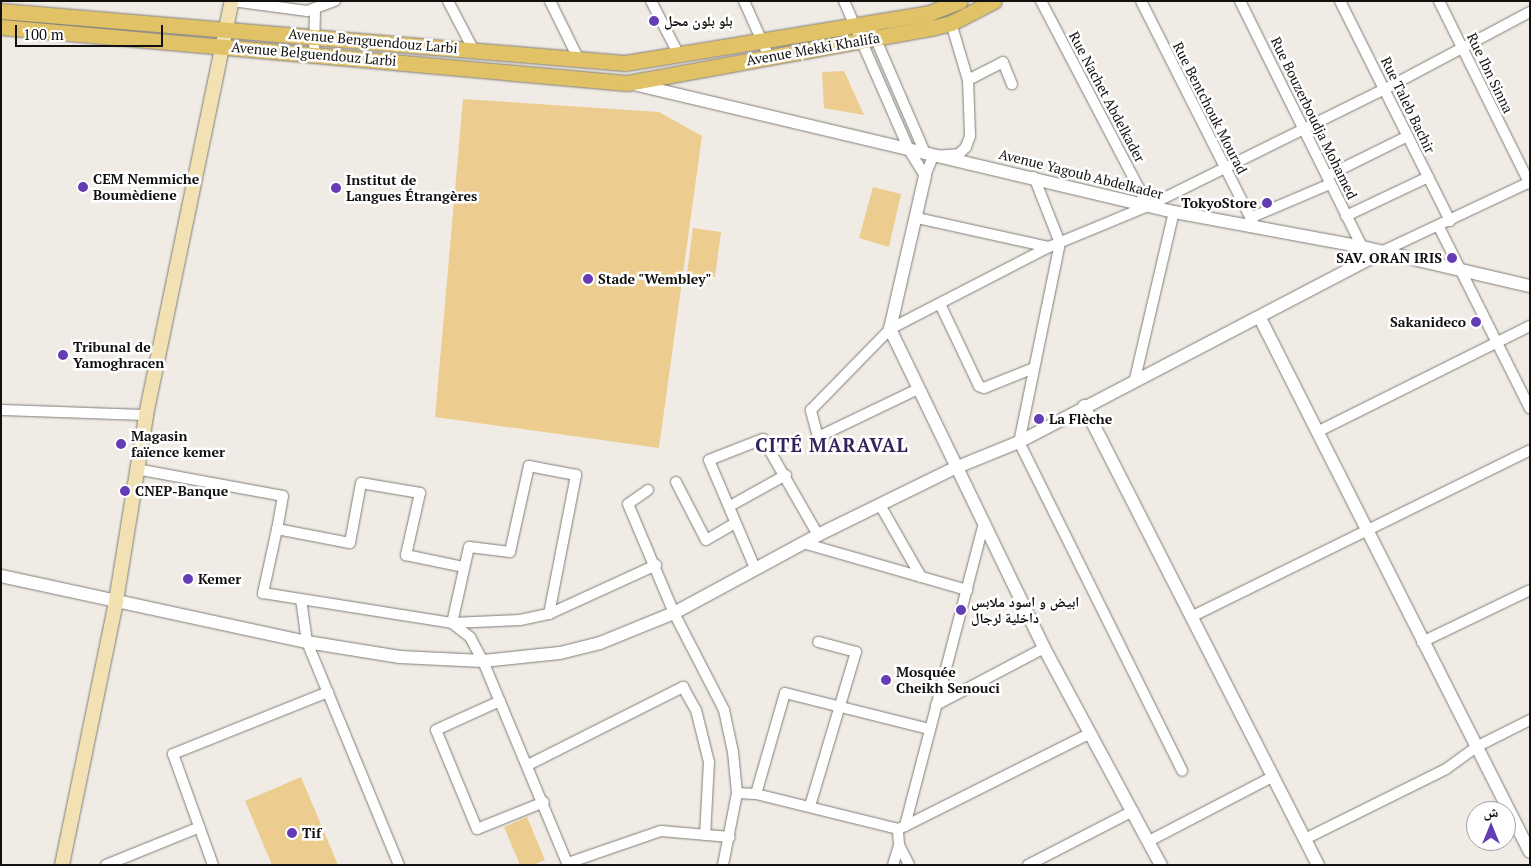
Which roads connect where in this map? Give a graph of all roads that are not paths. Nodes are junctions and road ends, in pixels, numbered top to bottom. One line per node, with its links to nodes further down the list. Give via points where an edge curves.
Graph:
1 (232, 1): 15 (street); 21 (main road)
2 (335, 1): 15 (street)
3 (448, 1): 27 (street)
4 (550, 1): 31 (street)
5 (651, 1): 29 (street)
6 (744, 1): 24 (street)
7 (994, 1): 18 (main road, Avenue Mekki Khalifa)
8 (1040, 1): 47 (street, Rue Nachet Abdelkader)
9 (1141, 1): 41 (street, Rue Bentchouk Mourad)
10 (1240, 1): 37 (street, Rue Bouzerboudja Mohamed)
11 (1340, 1): 36 (street, Rue Taleb Bachir)
12 (1439, 1): 26 (street, Rue Ibn Sinna)
13 (950, 3): 20 (main road, Avenue Mekki Khalifa)
14 (846, 6): 20 (street)
15 (314, 10): 22 (street)
16 (1, 11): 21 (main road, Avenue Benguendouz Larbi)
17 (1530, 12): 26 (street)
18 (951, 23): 20 (main road, Avenue Mekki Khalifa); 33 (street)
19 (1, 27): 25 (main road, Avenue Belguendouz Larbi)
20 (866, 29): 23 (main road, Avenue Mekki Khalifa); 24 (main road, Avenue Mekki Khalifa); 40 (street)
21 (226, 30): 22 (main road, Avenue Benguendouz Larbi); 25 (main road)
22 (315, 36): 27 (main road, Avenue Benguendouz Larbi); 28 (street)
23 (860, 40): 30 (main road, Avenue Mekki Khalifa); 39 (street)
24 (763, 41): 29 (main road, Avenue Mekki Khalifa); 30 (street)
25 (222, 46): 28 (main road, Avenue Belguendouz Larbi); 71 (main road)
26 (1462, 47): 36 (street); 46 (street, Rue Ibn Sinna)
27 (474, 49): 31 (main road, Avenue Benguendouz Larbi)
28 (314, 54): 34 (main road, Avenue Belguendouz Larbi)
29 (679, 55): 32 (main road, Avenue Mekki Khalifa)
30 (769, 57): 34 (main road, Avenue Mekki Khalifa)
31 (579, 60): 32 (main road, Avenue Benguendouz Larbi)
32 (625, 63)
33 (968, 80): 35 (street, via 1003,62); 40 (street, via 970,128 966,147 959,154)
34 (627, 83): 39 (street, Avenue Yagoub Abdelkader)
35 (1012, 84)
36 (1385, 89): 37 (street); 38 (street, Rue Taleb Bachir)
37 (1304, 128): 41 (street); 45 (street, Rue Bouzerboudja Mohamed)
38 (1408, 136): 44 (street, Rue Taleb Bachir); 45 (street)
39 (908, 150): 40 (street, Avenue Yagoub Abdelkader); 42 (street)
40 (929, 154): 42 (street); 43 (street, Avenue Yagoub Abdelkader)
41 (1224, 167): 47 (street); 52 (street, Rue Bentchouk Mourad)
42 (925, 176): 50 (street)
43 (1034, 177): 47 (street, Avenue Yagoub Abdelkader); 54 (street)
44 (1428, 177): 49 (street); 51 (street, Rue Taleb Bachir)
45 (1329, 180): 49 (street, Rue Bouzerboudja Mohamed); 52 (street)
46 (1530, 183): 51 (street)
47 (1148, 206): 48 (street, Avenue Yagoub Abdelkader); 54 (street)
48 (1174, 212): 52 (street, Avenue Yagoub Abdelkader); 66 (street)
49 (1346, 216): 56 (street, Rue Bouzerboudja Mohamed)
50 (916, 218): 55 (street); 63 (street)
51 (1450, 221): 53 (street)
52 (1252, 222): 56 (street, Avenue Yagoub Abdelkader)
53 (1439, 227): 57 (street); 58 (street)
54 (1060, 243): 55 (street); 65 (street)
55 (1049, 247): 60 (street)
56 (1362, 248): 57 (street, Avenue Yagoub Abdelkader)
57 (1381, 252): 58 (street, Avenue Yagoub Abdelkader); 61 (street)
58 (1459, 269): 59 (street, Avenue Yagoub Abdelkader); 64 (street)
59 (1530, 286)
60 (940, 304): 63 (street); 65 (street, via 979,386 984,388)
61 (1260, 318): 66 (street); 72 (street)
62 (1530, 326): 64 (street)
63 (890, 329): 67 (street); 67 (street, via 811,410 818,437)
64 (1495, 343): 69 (street); 72 (street)
65 (1034, 368): 73 (street)
66 (1135, 379): 68 (street)
67 (918, 389): 75 (street)
68 (1084, 406): 73 (street); 99 (street)
69 (1530, 409)
70 (1, 410): 71 (street)
71 (146, 415): 76 (main road)
72 (1319, 430): 85 (street)
73 (1020, 442): 75 (street); 115 (street)
74 (1530, 450): 85 (street)
75 (955, 468): 80 (street); 83 (street)
76 (136, 469): 84 (street, via 283,496); 96 (main road)
77 (786, 476): 81 (street); 81 (street, via 763,439 709,460); 86 (street)
78 (676, 482): 82 (street, via 706,540)
79 (648, 490): 88 (street, via 628,504)
80 (880, 505): 86 (street); 92 (street)
81 (730, 506): 82 (street)
82 (735, 523): 90 (street)
83 (984, 527): 93 (street); 104 (street)
84 (277, 529): 89 (street, via 350,543 361,483 420,493 406,555); 95 (street, via 263,593)
85 (1365, 530): 99 (street); 103 (street)
86 (818, 535): 87 (street)
87 (803, 543): 90 (street); 92 (street)
88 (656, 565): 97 (street); 98 (street)
89 (462, 567): 98 (street, via 469,547 510,552 529,466 576,475); 100 (street)
90 (755, 568): 97 (street)
91 (1, 576): 96 (street)
92 (921, 577): 93 (street)
93 (967, 590): 108 (street)
94 (1530, 590): 103 (street)
95 (302, 599): 100 (street); 101 (street)
96 (116, 601): 101 (street); 131 (main road)
97 (674, 613): 105 (street, via 592,645 524,658); 117 (street, via 724,710)
98 (549, 614): 100 (street, via 520,620)
99 (1193, 616): 116 (street)
100 (452, 623): 105 (street, via 470,637)
101 (307, 642): 105 (street, via 438,661); 106 (street)
102 (818, 642): 109 (street, via 856,652)
103 (1422, 642): 113 (street)
104 (1044, 648): 108 (street); 112 (street)
105 (483, 661): 107 (street)
106 (328, 692): 122 (street, via 173,754); 134 (street)
107 (500, 702): 114 (street); 119 (street, via 436,730 477,829)
108 (936, 705): 111 (street)
109 (842, 706): 111 (street); 118 (street, via 785,692); 120 (street)
110 (1530, 720): 113 (street)
111 (929, 729): 123 (street)
112 (1089, 734): 121 (street); 123 (street)
113 (1476, 747): 126 (street, via 1446,768); 129 (street)
114 (528, 765): 119 (street); 124 (street, via 683,687 696,710 709,762)
115 (1182, 771)
116 (1272, 777): 126 (street); 127 (street)
117 (737, 793): 118 (street); 125 (street)
118 (756, 794): 120 (street)
119 (544, 802): 130 (street)
120 (810, 806): 123 (street)
121 (1133, 811): 127 (street); 138 (street)
122 (200, 826): 132 (street); 133 (street)
123 (902, 827): 128 (street)
124 (705, 835): 125 (street); 130 (street, via 661,831)
125 (730, 837): 135 (street)
126 (1305, 839): 140 (street)
127 (1149, 841): 139 (street)
128 (899, 844): 136 (street); 137 (street)
129 (1530, 852)
130 (568, 864)
131 (62, 865)
132 (106, 865)
133 (213, 865)
134 (399, 865)
135 (723, 865)
136 (893, 865)
137 (909, 865)
138 (1028, 865)
139 (1161, 865)
140 (1318, 865)

